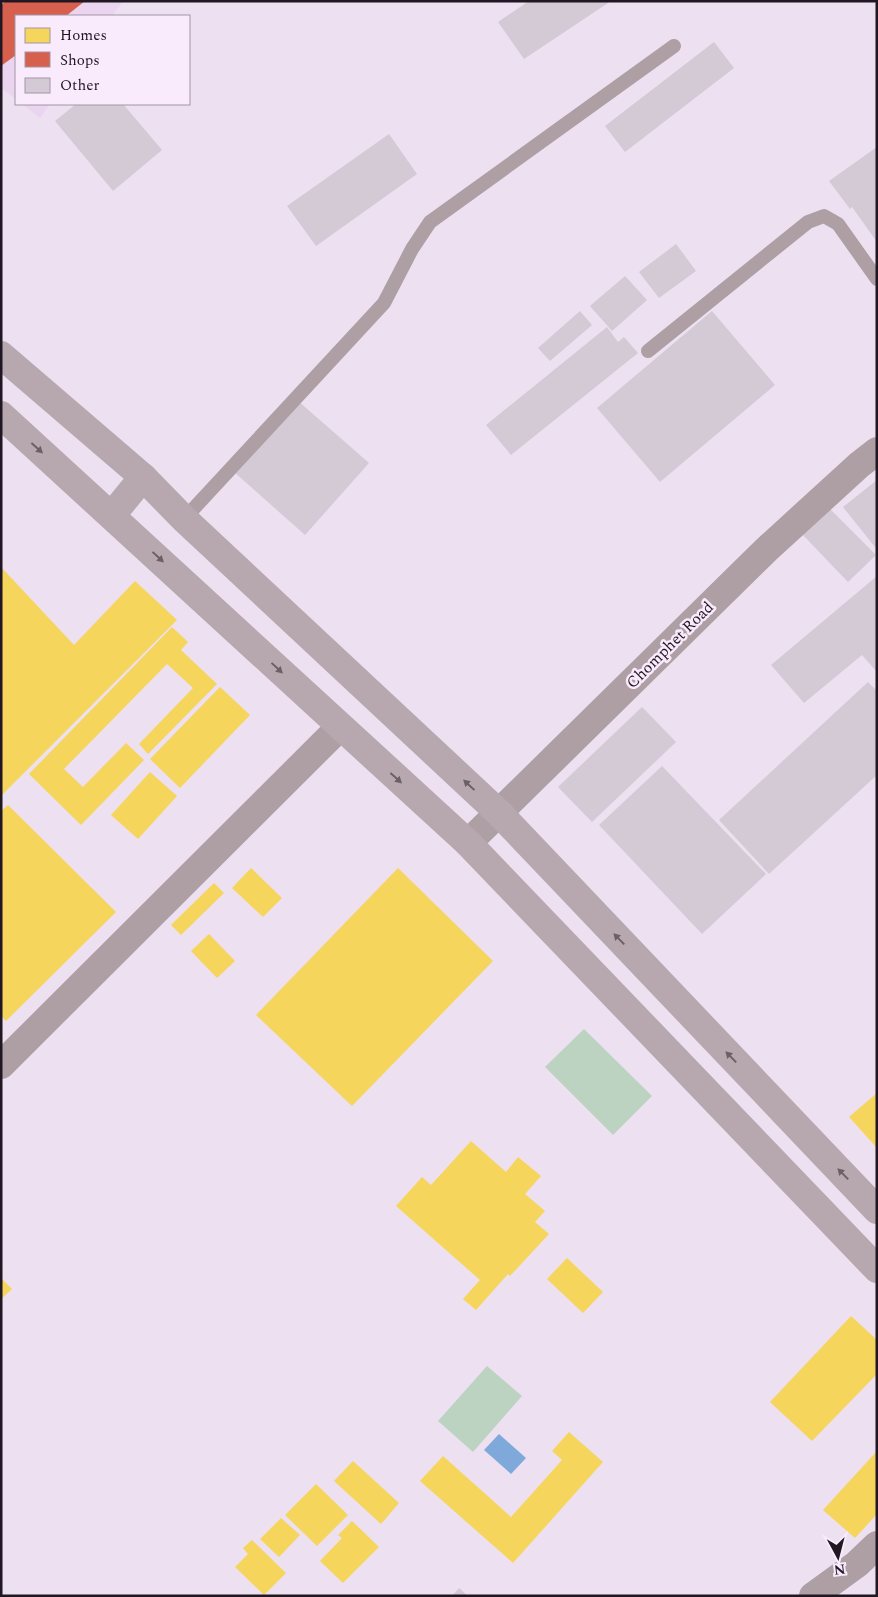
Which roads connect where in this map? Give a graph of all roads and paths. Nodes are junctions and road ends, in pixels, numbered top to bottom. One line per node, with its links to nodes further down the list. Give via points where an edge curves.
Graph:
1 (674, 46): 9 (lane, via 430,222 384,303)
2 (877, 279): 3 (lane, via 838,224 824,216 808,222)
3 (648, 351)
4 (1, 355): 7 (main road)
5 (1, 415): 8 (main road, one-way to 8)
6 (877, 451): 11 (street, Chomphet Road, via 766,550)
7 (143, 477): 8 (main road); 9 (main road)
8 (112, 515): 10 (main road, one-way to 10)
9 (184, 519): 11 (main road, one-way to 9)
10 (340, 727): 12 (main road, one-way to 12); 13 (street)
11 (499, 813): 12 (street, Chomphet Road); 14 (main road, one-way to 11)
12 (468, 843): 15 (main road)
13 (1, 1065)
14 (877, 1210)
15 (877, 1269)
16 (877, 1545): 17 (street)
17 (813, 1596)

